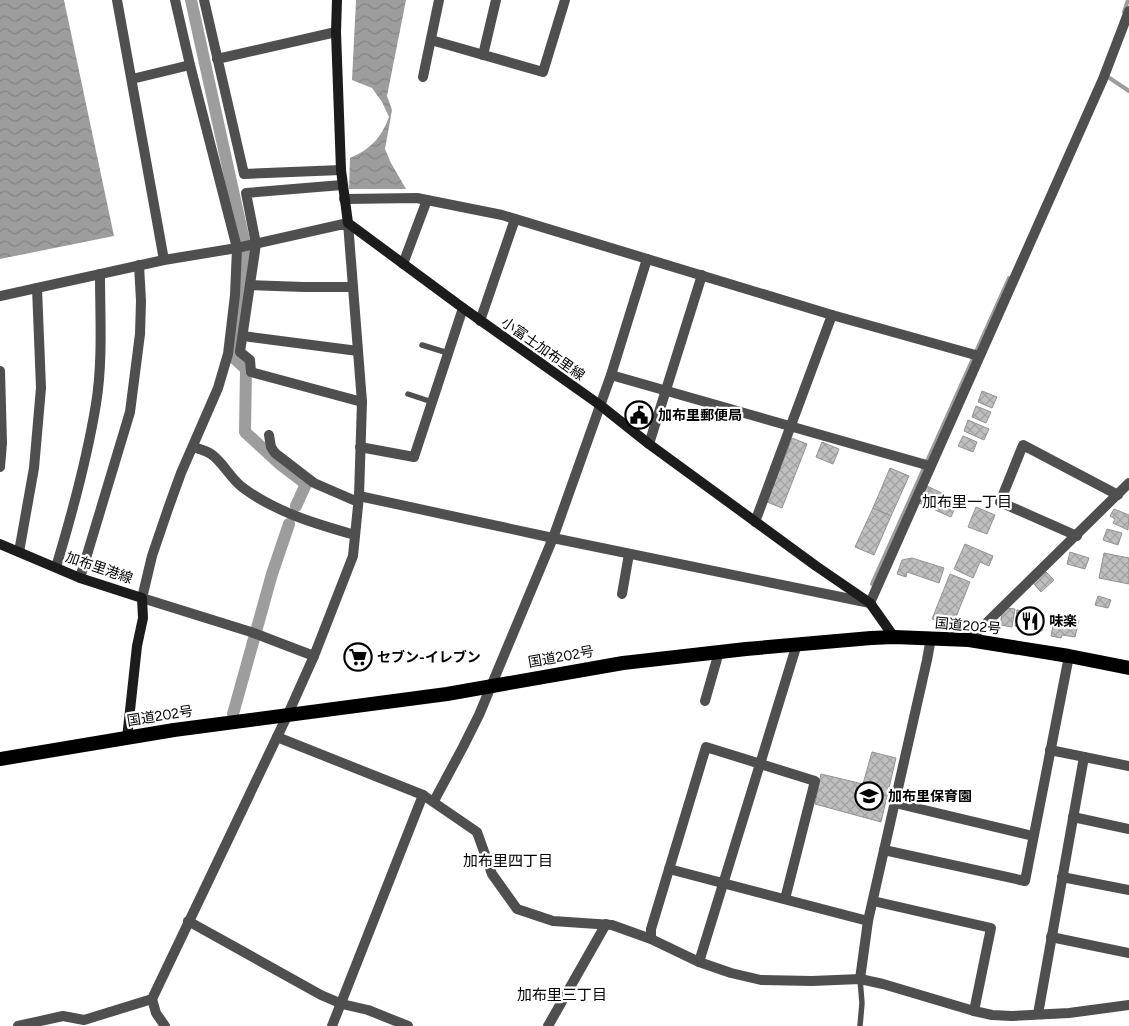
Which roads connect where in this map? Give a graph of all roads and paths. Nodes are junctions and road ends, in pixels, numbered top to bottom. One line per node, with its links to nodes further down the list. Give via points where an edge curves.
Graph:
1 (117, 0): 15 (street)
2 (175, 0): 13 (street)
3 (204, 0): 12 (street)
4 (337, 0): 9 (main road)
5 (439, 0): 10 (street)
6 (496, 0): 11 (street)
7 (565, 0): 11 (street, via 544,72)
8 (1129, 11): 43 (street, via 1103,79)
9 (336, 32): 12 (street); 16 (main road)
10 (431, 40): 11 (street); 14 (street)
11 (483, 55)
12 (217, 59): 17 (street)
13 (190, 65): 15 (street); 25 (street)
14 (423, 76)
15 (132, 79): 27 (street)
16 (341, 170): 17 (street); 18 (main road)
17 (244, 174): 19 (street)
18 (342, 185): 19 (street); 20 (main road)
19 (246, 193): 24 (street)
20 (344, 199): 21 (street); 23 (main road)
21 (426, 200): 22 (street); 28 (street)
22 (515, 219): 26 (street); 38 (street)
23 (348, 223): 24 (street); 28 (main road, 小富士加布里線); 33 (street)
24 (256, 244): 25 (street); 32 (street)
25 (237, 248): 27 (street); 54 (street, via 228,354 218,388)
26 (647, 259): 31 (street); 45 (street)
27 (164, 260): 29 (street)
28 (402, 264): 36 (main road, 小富士加布里線)
29 (140, 265): 30 (street); 69 (street, via 140,334 130,412)
30 (100, 274): 34 (street); 68 (street, via 101,351 97,402)
31 (702, 276): 37 (street); 46 (street)
32 (250, 285): 33 (street); 39 (street)
33 (353, 287): 41 (street)
34 (37, 288): 35 (street); 66 (street, via 41,388 34,468)
35 (0, 296)
36 (463, 308): 38 (main road, 小富士加布里線); 42 (street)
37 (832, 315): 43 (street); 51 (street)
38 (480, 321): 50 (main road, 小富士加布里線)
39 (243, 336): 41 (street); 48 (street, via 240,352 250,360 251,372)
40 (422, 345): 42 (lane)
41 (358, 351): 48 (street)
42 (448, 353): 49 (street)
43 (974, 354): 56 (street)
44 (0, 371): 57 (street)
45 (611, 375): 46 (street); 50 (street)
46 (666, 390): 51 (street); 53 (street)
47 (408, 394): 49 (lane)
48 (362, 402): 55 (street)
49 (432, 402): 55 (street, via 414,457)
50 (600, 405): 53 (main road, 小富士加布里線); 64 (street)
51 (790, 427): 56 (street); 61 (street)
52 (269, 435): 60 (street, via 275,453 314,483)
53 (649, 444): 61 (main road, 小富士加布里線)
54 (193, 447): 62 (street, via 209,453 241,486 261,500 303,520); 71 (street, via 152,556)
55 (360, 447): 60 (street)
56 (925, 465): 72 (street)
57 (0, 467)
58 (1129, 483): 59 (street)
59 (1118, 495): 63 (street); 63 (street, via 1023,445 1000,502)
60 (358, 499): 62 (street); 64 (street)
61 (755, 522): 72 (main road, 小富士加布里線)
62 (355, 535): 78 (street, via 353,556)
63 (1076, 536): 75 (street)
64 (553, 538): 67 (street); 81 (street)
65 (0, 544): 66 (main road, 加布里港線)
66 (18, 552): 68 (main road, 加布里港線)
67 (629, 554): 70 (street); 72 (street)
68 (56, 568): 69 (main road, 加布里港線)
69 (80, 578): 71 (main road, 加布里港線)
70 (622, 594)
71 (142, 598): 78 (street, via 255,633); 85 (main road, 加布里港線, via 143,618)
72 (870, 603): 73 (main road, 小富士加布里線)
73 (894, 637): 74 (highway, 国道202号); 76 (highway, 国道202号)
74 (931, 638): 75 (highway, 国道202号); 93 (street)
75 (969, 640): 79 (highway, 国道202号)
76 (797, 644): 77 (highway, 国道202号); 89 (street)
77 (719, 652): 81 (highway, 国道202号, via 623,663); 82 (street)
78 (314, 656): 83 (street)
79 (1069, 656): 80 (highway, 国道202号); 86 (street)
80 (1129, 668)
81 (491, 686): 83 (highway, 国道202号); 92 (street)
82 (705, 701)
83 (288, 714): 84 (street); 85 (highway, 国道202号)
84 (277, 737): 91 (street); 104 (street)
85 (128, 738): 88 (highway, 国道202号)
86 (1050, 750): 87 (street); 96 (street)
87 (1084, 757): 90 (street); 94 (street)
88 (0, 759)
89 (760, 763): 98 (street, via 706,747); 100 (street); 102 (street, via 815,781)
90 (1129, 766)
91 (423, 795): 92 (street); 113 (street)
92 (434, 801): 106 (street, via 477,832 492,874 517,909 553,921)
93 (895, 803): 96 (street); 97 (street)
94 (1073, 818): 95 (street); 99 (street)
95 (1129, 829)
96 (1034, 836): 97 (street, via 1025,881)
97 (884, 850): 103 (street)
98 (669, 869): 100 (street); 108 (street, via 651,930)
99 (1062, 877): 101 (street); 107 (street)
100 (723, 884): 102 (street); 110 (street)
101 (1129, 890)
102 (785, 899): 105 (street)
103 (873, 901): 105 (street); 115 (street, via 991,928)
104 (188, 921): 112 (street); 113 (street)
105 (868, 921): 111 (street)
106 (606, 924): 108 (street); 121 (street)
107 (1051, 937): 109 (street); 116 (street)
108 (652, 939): 110 (street)
109 (1129, 953)
110 (699, 962): 111 (street, via 731,974 761,980)
111 (860, 979): 115 (street); 122 (lane)
112 (152, 999): 117 (street, via 84,1020 63,1016); 118 (street)
113 (342, 1004): 119 (street); 120 (street, via 368,1010)
114 (1129, 1005): 116 (street)
115 (974, 1011): 116 (street, via 992,1015)
116 (1034, 1015): 123 (street)
117 (18, 1026)
118 (165, 1026)
119 (332, 1026)
120 (408, 1026)
121 (548, 1026)
122 (860, 1026)
123 (1030, 1026)

